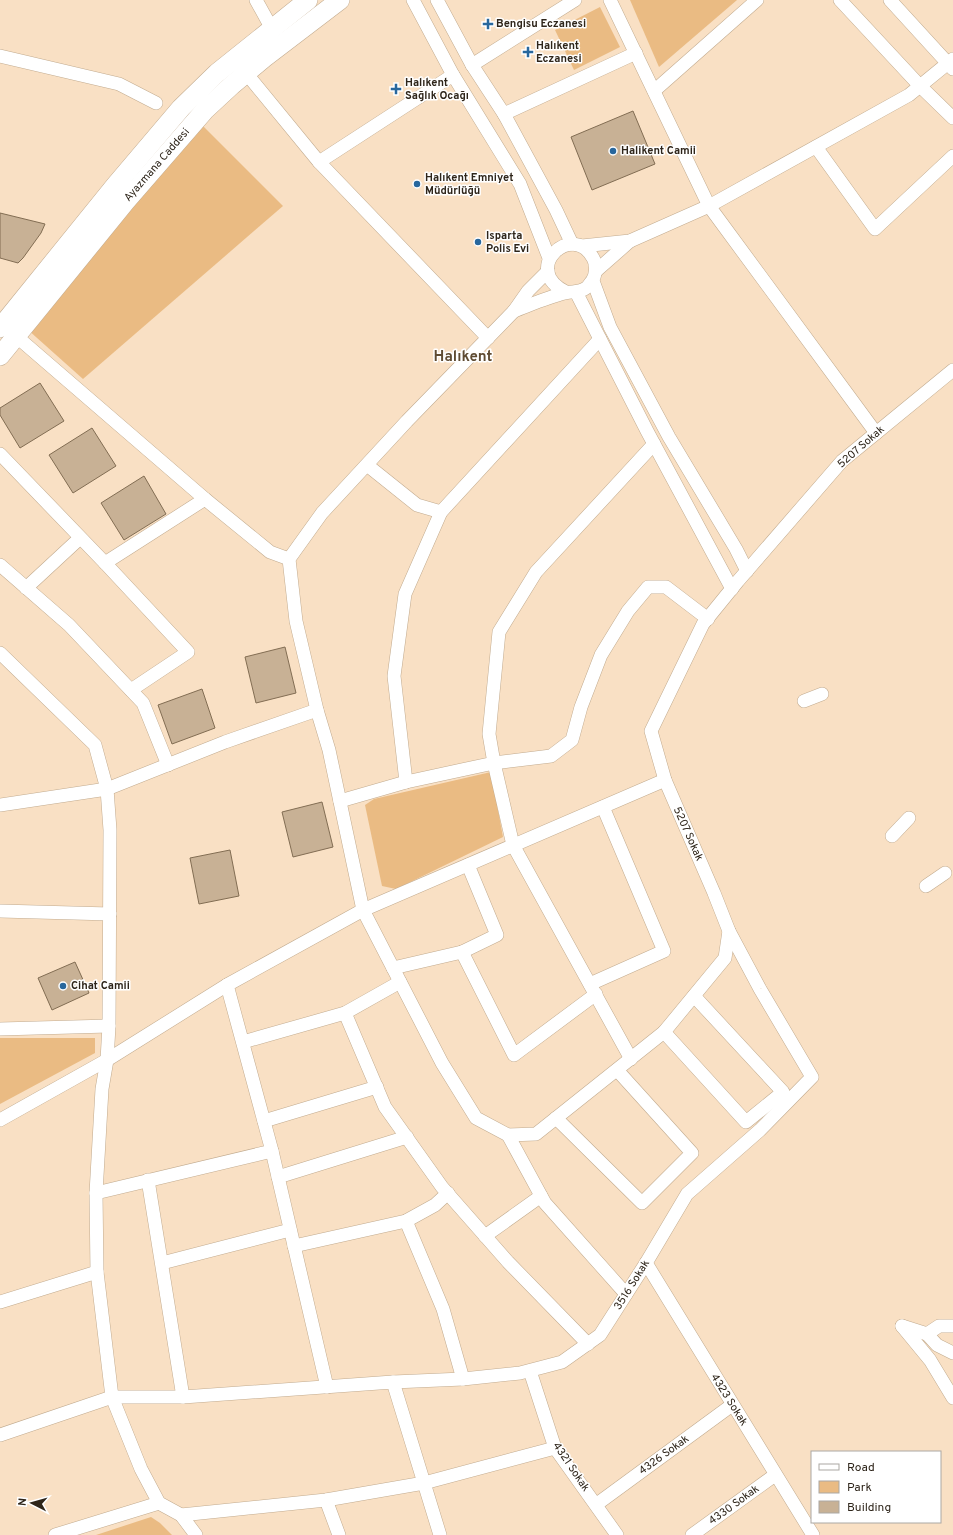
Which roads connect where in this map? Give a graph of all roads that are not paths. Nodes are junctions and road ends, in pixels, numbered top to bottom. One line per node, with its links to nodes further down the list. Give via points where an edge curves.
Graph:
1 (256, 0): 11 (street)
2 (308, 0): 11 (main road, Ayazmana Caddesi)
3 (340, 0): 16 (main road, Ayazmana Caddesi)
4 (413, 0): 17 (street)
5 (437, 0): 15 (street)
6 (575, 0): 15 (street)
7 (610, 0): 12 (street)
8 (757, 0): 19 (street)
9 (840, 0): 18 (street)
10 (898, 2): 14 (street)
11 (272, 29): 33 (main road, Ayazmana Caddesi, via 217,73 165,125)
12 (636, 53): 19 (street); 21 (street)
13 (0, 56): 20 (street, via 119,84)
14 (951, 64): 18 (street)
15 (472, 65): 21 (street)
16 (246, 74): 25 (street); 33 (main road, Ayazmana Caddesi, via 205,110)
17 (454, 74): 25 (street); 29 (street, via 520,184)
18 (920, 86): 22 (street); 23 (street, via 909,95)
19 (654, 91): 26 (street)
20 (156, 103)
21 (504, 114): 28 (street)
22 (953, 118)
23 (816, 147): 24 (street, via 874,229); 26 (street)
24 (953, 156)
25 (319, 162): 35 (street)
26 (709, 206): 27 (street); 39 (street)
27 (630, 241): 28 (street); 30 (street)
28 (577, 245): 29 (street, via 562,246 554,252); 30 (street, via 590,253 595,261)
29 (548, 265): 31 (street, via 551,280 557,288); 32 (street)
30 (594, 276): 31 (street, via 586,288); 49 (street, via 610,327 669,437)
31 (571, 292): 32 (street); 36 (street)
32 (514, 311): 35 (street)
33 (25, 312): 34 (main road, Ayazmana Caddesi)
34 (8, 332): 37 (main road, Ayazmana Caddesi); 43 (street)
35 (488, 338): 42 (street)
36 (600, 339): 40 (street); 44 (street)
37 (0, 356)
38 (953, 370): 39 (street, 5207 Sokak)
39 (876, 433): 49 (street, 5207 Sokak, via 842,461)
40 (654, 444): 51 (street); 58 (street, via 536,572 499,632 488,734)
41 (0, 454): 45 (street)
42 (367, 464): 44 (street, via 417,505); 46 (street, via 322,513)
43 (205, 499): 46 (street, via 270,552); 47 (street)
44 (441, 512): 61 (street, via 405,594 394,676)
45 (80, 538): 47 (street); 50 (street)
46 (289, 559): 57 (street, via 296,621)
47 (105, 563): 54 (street, via 188,652)
48 (0, 565): 50 (street)
49 (747, 571): 51 (street, 5207 Sokak)
50 (26, 588): 54 (street, via 69,625)
51 (732, 589): 52 (street, 5207 Sokak)
52 (708, 619): 58 (street, via 666,587 648,587 628,611 601,655 572,740 551,756); 60 (street, 5207 Sokak, via 651,732)
53 (0, 653): 62 (street, via 95,745)
54 (131, 690): 59 (street, via 143,703)
55 (822, 694): 56 (street)
56 (804, 701)
57 (317, 710): 59 (street); 63 (street)
58 (494, 764): 61 (street); 68 (street)
59 (168, 765): 62 (street)
60 (665, 780): 65 (street); 75 (street, 5207 Sokak)
61 (406, 782): 63 (street)
62 (107, 789): 64 (street); 74 (street, via 110,830)
63 (340, 801): 72 (street)
64 (0, 805)
65 (603, 807): 68 (street); 80 (street, via 664,950)
66 (909, 818): 67 (street)
67 (892, 836)
68 (513, 845): 69 (street); 80 (street)
69 (468, 865): 72 (street); 76 (street, via 497,935)
70 (945, 873): 71 (street)
71 (926, 886)
72 (363, 910): 77 (street); 79 (street)
73 (0, 911): 74 (street)
74 (110, 914): 83 (street)
75 (729, 931): 81 (street, via 725,958); 90 (street, 5207 Sokak)
76 (462, 952): 77 (street); 80 (street, via 514,1055)
77 (393, 968): 78 (street)
78 (400, 982): 82 (street); 95 (street, via 442,1063 476,1118)
79 (228, 985): 86 (street); 88 (street)
80 (593, 989): 87 (street)
81 (694, 996): 85 (street); 85 (street, via 783,1092 746,1122)
82 (345, 1013): 86 (street); 91 (street)
83 (108, 1026): 84 (street); 88 (street)
84 (0, 1029)
85 (664, 1032): 87 (street)
86 (243, 1042): 94 (street)
87 (631, 1058): 89 (street)
88 (107, 1060): 93 (street); 100 (street, via 102,1089)
89 (616, 1070): 92 (street); 92 (street, via 692,1153 642,1203)
90 (812, 1077): 108 (street, 3516 Sokak, via 760,1130 686,1194)
91 (377, 1087): 94 (street); 96 (street, via 385,1107)
92 (556, 1118): 95 (street, via 536,1134)
93 (0, 1120)
94 (264, 1121): 97 (street)
95 (508, 1135): 102 (street)
96 (406, 1137): 98 (street); 101 (street)
97 (272, 1151): 98 (street); 99 (street)
98 (278, 1177): 104 (street)
99 (148, 1180): 100 (street); 107 (street)
100 (96, 1193): 109 (street)
101 (448, 1194): 103 (street, via 435,1205); 105 (street)
102 (541, 1196): 105 (street); 110 (street)
103 (406, 1220): 106 (street); 117 (street, via 443,1309)
104 (290, 1230): 106 (street); 107 (street)
105 (485, 1236): 114 (street)
106 (294, 1246): 119 (street)
107 (162, 1264): 121 (street)
108 (646, 1264): 110 (street, 3516 Sokak); 123 (street, 4323 Sokak)
109 (97, 1272): 111 (street); 120 (street)
110 (626, 1294): 114 (street, 3516 Sokak, via 600,1335)
111 (0, 1302)
112 (953, 1326): 113 (street, via 939,1326)
113 (927, 1334): 115 (street, via 937,1345); 122 (street, via 902,1326 930,1360)
114 (588, 1344): 116 (street, 3516 Sokak, via 562,1362)
115 (953, 1353)
116 (530, 1371): 117 (street, 3516 Sokak); 125 (street, 4321 Sokak)
117 (463, 1379): 118 (street, 3516 Sokak)
118 (393, 1382): 119 (street, 3516 Sokak); 127 (street)
119 (327, 1387): 121 (street, 3516 Sokak)
120 (112, 1396): 121 (street, 3516 Sokak); 124 (street); 129 (street, via 141,1469)
121 (183, 1397)
122 (953, 1398)
123 (732, 1405): 126 (street, 4323 Sokak); 130 (street, 4326 Sokak)
124 (0, 1435)
125 (555, 1448): 127 (street); 130 (street, 4321 Sokak)
126 (775, 1475): 137 (street, 4330 Sokak); 138 (street, 4323 Sokak)
127 (424, 1483): 128 (street); 136 (street)
128 (326, 1500): 131 (street); 135 (street)
129 (160, 1503): 131 (street); 133 (street)
130 (597, 1504): 132 (street, 4321 Sokak)
131 (181, 1515): 134 (street)
132 (616, 1534)
133 (55, 1535)
134 (196, 1535)
135 (339, 1535)
136 (440, 1535)
137 (692, 1535)
138 (813, 1535)

